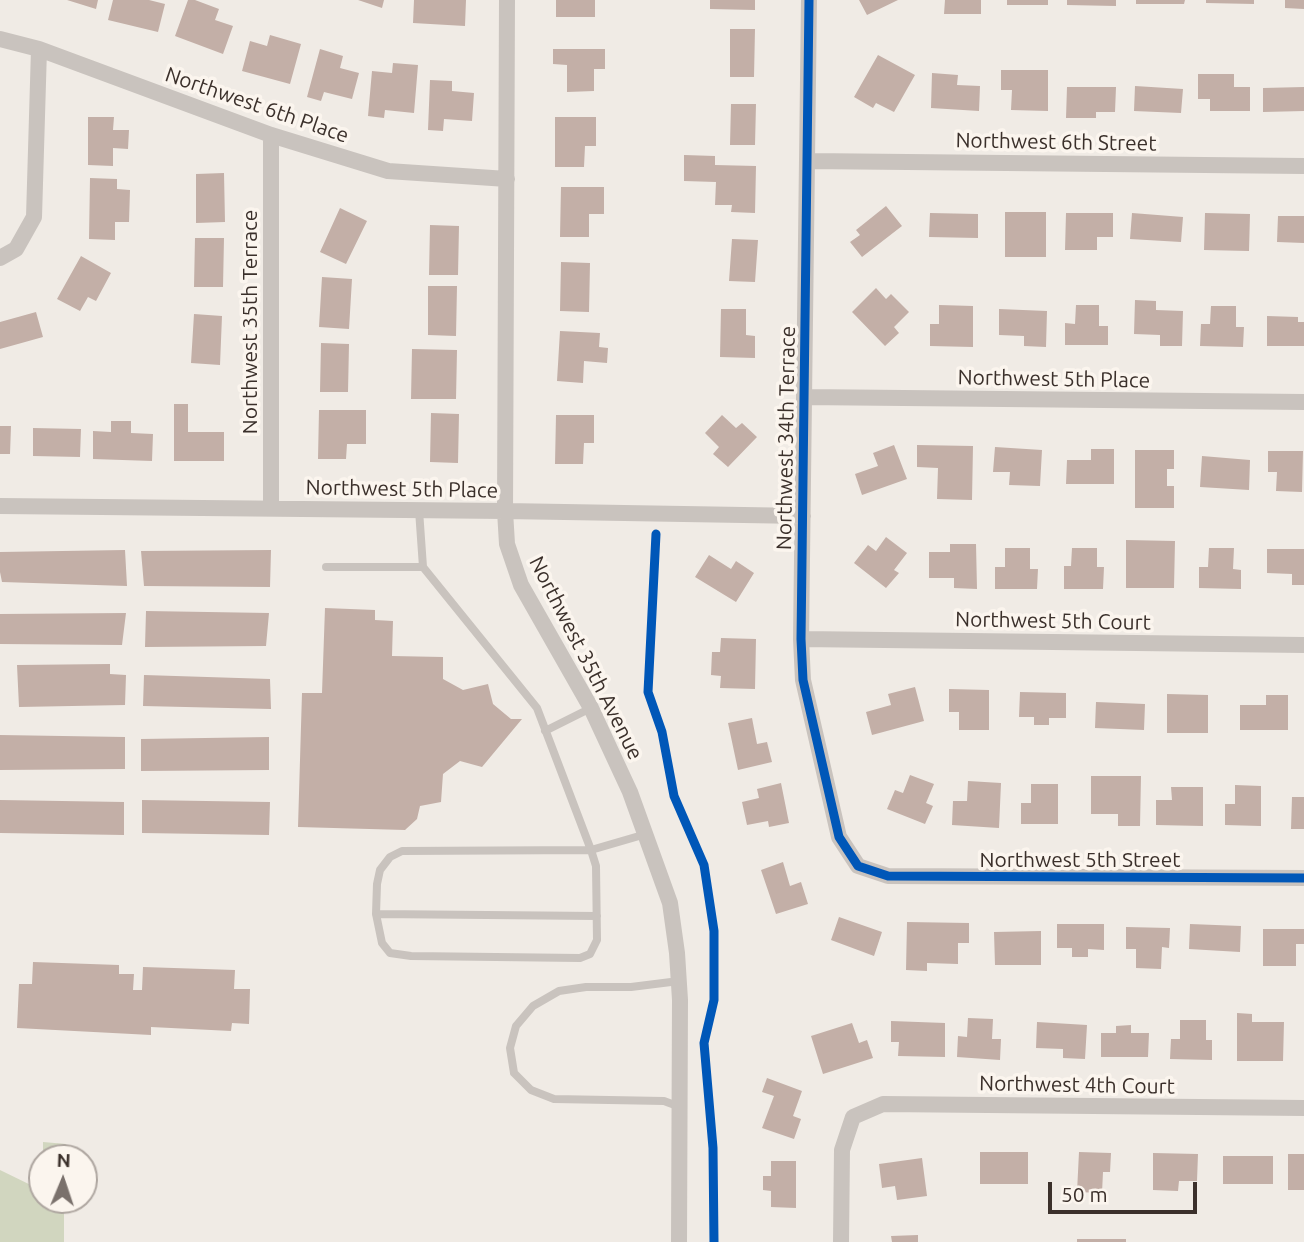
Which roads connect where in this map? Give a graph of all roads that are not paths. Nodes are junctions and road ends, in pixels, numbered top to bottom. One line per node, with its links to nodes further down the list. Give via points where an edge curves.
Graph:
1 (507, 0): 8 (street, Northwest 35th Avenue)
2 (809, 0): 6 (street, Northwest 34th Terrace)
3 (0, 39): 4 (street, Northwest 6th Place)
4 (38, 49): 5 (street, Northwest 6th Place); 9 (street, via 34,217 16,249)
5 (271, 135): 8 (street, Northwest 6th Place, via 388,171); 13 (street, Northwest 35th Terrace)
6 (808, 161): 7 (street, Northwest 6th Street); 10 (street, Northwest 34th Terrace)
7 (1304, 166)
8 (507, 179): 15 (street, Northwest 35th Avenue)
9 (0, 258)
10 (804, 397): 11 (street, Northwest 5th Place); 16 (street, Northwest 34th Terrace)
11 (1304, 402)
12 (0, 506): 13 (street, Northwest 5th Place)
13 (271, 508): 14 (street, Northwest 5th Place)
14 (419, 510): 15 (street, Northwest 5th Place); 18 (lane)
15 (505, 511): 16 (street, Northwest 5th Place); 21 (street, Northwest 35th Avenue, via 506,544 521,585)
16 (803, 516): 19 (street, Northwest 34th Terrace)
17 (326, 566): 18 (lane)
18 (423, 567): 22 (lane, via 537,708)
19 (801, 639): 20 (street, Northwest 5th Court); 25 (street, Northwest 34th Terrace, via 803,680 839,837)
20 (1304, 645)
21 (591, 708): 22 (lane); 23 (street, Northwest 35th Avenue)
22 (545, 731): 24 (lane)
23 (646, 834): 24 (lane); 29 (street, Northwest 35th Avenue, via 670,902)
24 (591, 850): 27 (lane, via 402,851 380,870); 28 (lane, via 596,866)
25 (858, 866): 26 (street, Northwest 5th Street, via 888,876)
26 (1304, 878)
27 (376, 914): 28 (lane); 28 (lane, via 382,943 390,953 580,958 590,954 597,940)
28 (597, 916)
29 (679, 981): 30 (street, Northwest 35th Avenue); 30 (lane, via 559,991 533,1006 516,1026 510,1048 514,1073 531,1090 554,1099 664,1101)
30 (680, 1107): 32 (street, Northwest 35th Avenue)
31 (1304, 1108): 33 (street, Northwest 4th Court, via 883,1104 853,1117 842,1150)
32 (679, 1242)
33 (841, 1242)

